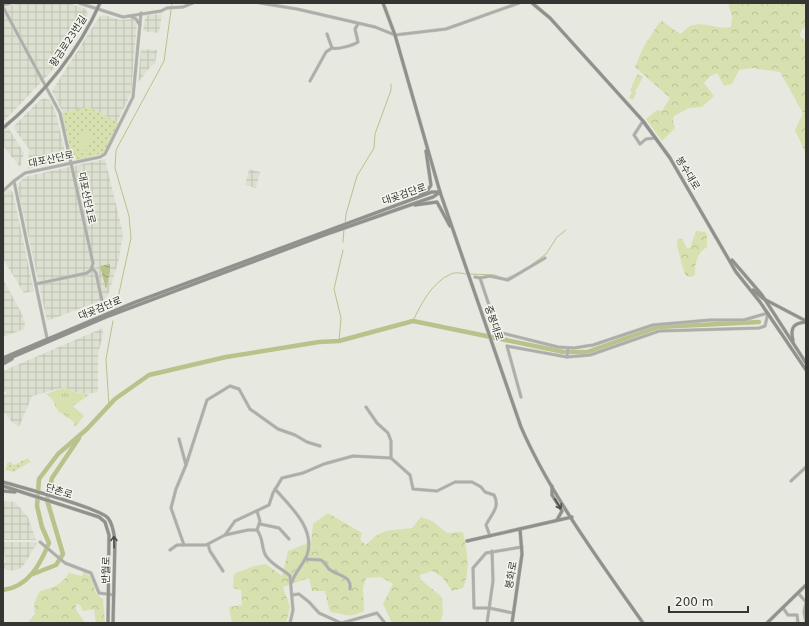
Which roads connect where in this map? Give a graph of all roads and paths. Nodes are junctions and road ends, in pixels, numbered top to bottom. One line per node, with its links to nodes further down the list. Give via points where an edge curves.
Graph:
1 (11, 3): 9 (street)
2 (79, 3): 10 (street)
3 (100, 3): 10 (main road, 황금로23번길)
4 (193, 3): 11 (street, via 183,8 168,7 161,11)
5 (260, 3): 13 (street)
6 (383, 3): 16 (main road, 중봉대로)
7 (519, 3): 16 (street, via 446,29)
8 (532, 3): 20 (main road, 봉수대로, via 550,18)
9 (3, 6): 19 (street, 황금로23번길)
10 (97, 9): 12 (street); 19 (main road, 황금로23번길, via 69,57)
11 (142, 13): 12 (street); 14 (street, 대포산단로)
12 (129, 16): 14 (street, via 136,19)
13 (358, 24): 16 (street); 17 (street, via 357,43)
14 (140, 26): 24 (street, 대포산단로, via 134,95 120,124 104,155)
15 (327, 34): 17 (street)
16 (395, 35): 23 (main road, 중봉대로)
17 (332, 48): 18 (street, via 326,52)
18 (310, 81)
19 (46, 86): 21 (main road, 황금로23번길); 24 (street, 대포산단1로, via 60,113)
20 (643, 121): 22 (main road, 봉수대로); 22 (street, via 634,138 640,144 646,139)
21 (3, 128)
22 (656, 138): 33 (main road, 봉수대로)
23 (426, 145): 27 (main road, 중봉대로); 28 (main road, via 431,185 428,190)
24 (71, 163): 25 (street, 대포산단로, via 23,174); 35 (street, 대포산단1로)
25 (14, 182): 26 (street, 대포산단로); 38 (street)
26 (3, 191)
27 (440, 192): 28 (main road, 대곶검단로, via 432,192); 29 (main road, 대곶검단로); 32 (main road, 중봉대로)
28 (411, 200): 30 (main road, 대곶검단로)
29 (409, 205): 30 (main road, 대곶검단로); 32 (main road, via 437,202)
30 (353, 223): 31 (main road, 대곶검단로)
31 (333, 230): 46 (main road, 대곶검단로, via 133,303); 51 (main road, 대곶검단로, via 106,317)
32 (453, 230): 64 (main road, 중봉대로, via 521,427)
33 (726, 253): 39 (main road, 봉수대로); 40 (main road)
34 (545, 258): 37 (street, via 506,281 490,276)
35 (92, 269): 38 (street, via 83,274); 41 (street, 대포산단1로, via 96,273 102,301)
36 (475, 277): 37 (street)
37 (480, 278): 48 (street, via 498,332)
38 (36, 284): 46 (street)
39 (748, 287): 40 (main road); 42 (main road, 봉수대로)
40 (764, 299): 43 (main road); 45 (main road)
41 (108, 309)
42 (768, 313): 44 (main road, 봉수대로); 48 (street, via 744,320 653,325 593,345); 50 (street, via 765,325 759,328 659,331 590,355)
43 (777, 318): 44 (main road); 47 (main road)
44 (772, 320): 53 (main road, 봉수대로)
45 (806, 322): 47 (main road, via 794,326)
46 (47, 338): 49 (main road, 대곶검단로)
47 (794, 344): 52 (main road)
48 (568, 348): 50 (street)
49 (3, 357)
50 (567, 357): 54 (street, via 507,346)
51 (3, 363)
52 (806, 363)
53 (806, 370)
54 (521, 397)
55 (366, 407): 58 (street, via 388,433 391,441)
56 (179, 439): 59 (street)
57 (320, 446): 59 (street, via 278,429 250,409 239,389 230,386 208,400)
58 (391, 458): 65 (street, via 353,456 282,478); 77 (street, via 410,475 411,487 415,490 437,492 455,482 472,482 494,495 494,514 486,525)
59 (186, 465): 82 (street, via 171,508)
60 (806, 467): 61 (street)
61 (791, 481)
62 (3, 482): 69 (main road, 단촌로, via 100,512)
63 (3, 486): 67 (main road, 단촌로)
64 (552, 486): 70 (main road, 중봉대로); 71 (main road, one-way to 71, via 552,495 562,510)
65 (275, 489): 68 (street, via 270,504); 86 (street, via 297,514 307,532 307,553)
66 (3, 491): 67 (main road)
67 (23, 493): 72 (main road, 단촌로, via 99,517)
68 (257, 511): 73 (street); 76 (street, via 235,521)
69 (109, 518): 93 (main road, 반월로, one-way to 69, via 114,532)
70 (572, 518): 71 (main road); 107 (main road, 중봉대로)
71 (555, 521): 74 (main road)
72 (105, 522): 92 (main road, 반월로, via 109,535)
73 (260, 524): 75 (street); 78 (street, via 279,528)
74 (520, 529): 77 (main road); 83 (main road, 봉화로)
75 (257, 530): 76 (street); 88 (street, via 263,539 266,556 289,575)
76 (225, 535): 81 (street)
77 (490, 536): 79 (main road)
78 (289, 539)
79 (467, 541)
80 (40, 542): 92 (street, via 65,563 90,572 98,592)
81 (208, 544): 82 (street); 87 (street)
82 (184, 545): 84 (street, via 176,545)
83 (522, 547): 85 (street); 98 (main road, 봉화로)
84 (170, 550)
85 (492, 551): 96 (street, via 493,581); 96 (street, via 483,555 473,569 474,608)
86 (304, 559): 88 (street); 90 (street, via 323,561 335,573 346,578 350,583)
87 (222, 571)
88 (291, 585): 94 (street)
89 (806, 585): 91 (main road)
90 (350, 589)
91 (798, 593): 95 (street); 97 (main road)
92 (108, 595): 93 (street); 100 (main road, 반월로)
93 (114, 595): 101 (main road, 반월로)
94 (292, 595): 102 (street, via 293,613); 103 (street, via 299,594 319,613)
95 (806, 602): 99 (street)
96 (489, 608): 98 (street); 105 (street)
97 (783, 608): 108 (main road); 109 (street, via 788,615 797,615)
98 (513, 613): 106 (main road, 봉화로)
99 (806, 622)
100 (108, 623)
101 (114, 623)
102 (290, 623)
103 (342, 623): 104 (street, via 377,613)
104 (386, 623)
105 (487, 623)
106 (512, 623)
107 (644, 623)
108 (767, 623)
109 (798, 623)

